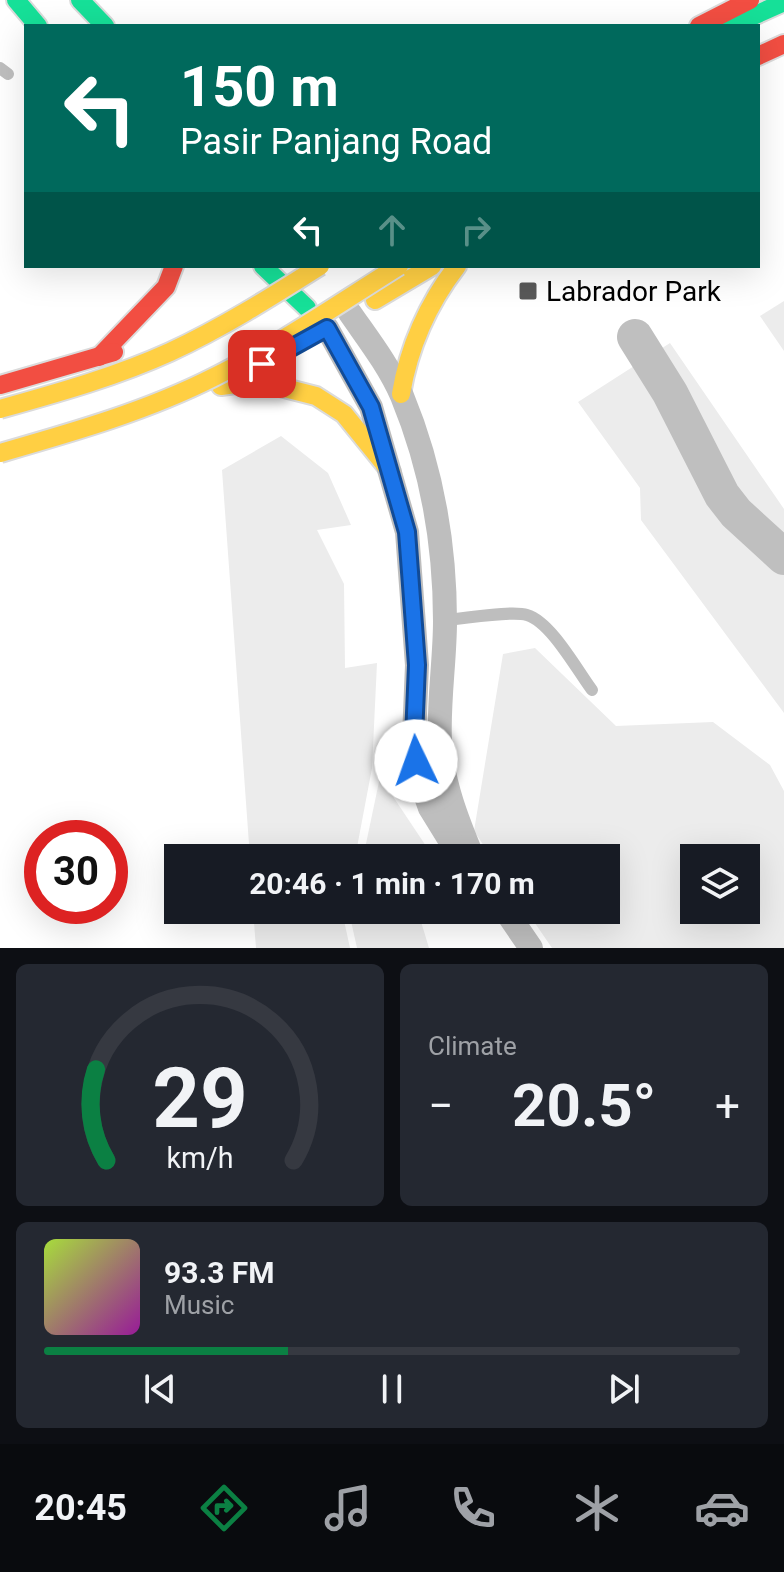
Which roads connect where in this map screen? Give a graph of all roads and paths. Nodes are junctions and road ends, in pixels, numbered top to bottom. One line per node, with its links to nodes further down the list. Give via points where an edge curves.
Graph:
1 (16, 0): 5 (main road)
2 (80, 0): 6 (main road)
3 (750, 0): 7 (main road)
4 (784, 2): 8 (main road)
5 (36, 24)
6 (103, 24)
7 (703, 24)
8 (735, 24)
9 (784, 44): 10 (main road)
10 (760, 55)
11 (173, 268): 23 (main road, via 166,287)
12 (265, 268): 18 (main road)
13 (295, 268): 18 (main road)
14 (396, 268): 30 (main road, bridge, via 189,389 94,426)
15 (429, 268): 20 (main road)
16 (456, 268): 27 (main road, via 421,319)
17 (321, 275): 20 (main road); 28 (main road, bridge, via 169,353 80,387)
18 (277, 279): 19 (main road); 21 (main road)
19 (209, 312)
20 (350, 313): 21 (main road); 27 (street)
21 (327, 328): 26 (main road); 32 (street, via 371,407)
22 (133, 345): 23 (main road)
23 (99, 357): 24 (main road)
24 (49, 372): 25 (main road); 29 (main road, via 89,391)
25 (0, 385)
26 (221, 386): 29 (main road); 32 (main road, via 257,381 316,396 344,414)
27 (401, 394): 33 (street, via 433,491)
28 (0, 409)
29 (106, 433): 31 (main road)
30 (0, 453)
31 (0, 461)
32 (391, 472): 34 (street, via 407,532)
33 (445, 625): 34 (street, via 437,650 429,654); 35 (lane, via 525,614 553,636); 37 (street, via 441,750)
34 (416, 635): 36 (street, via 417,771 430,808)
35 (592, 690)
36 (453, 844)
37 (468, 844)
38 (515, 924): 39 (street)
39 (531, 948)

